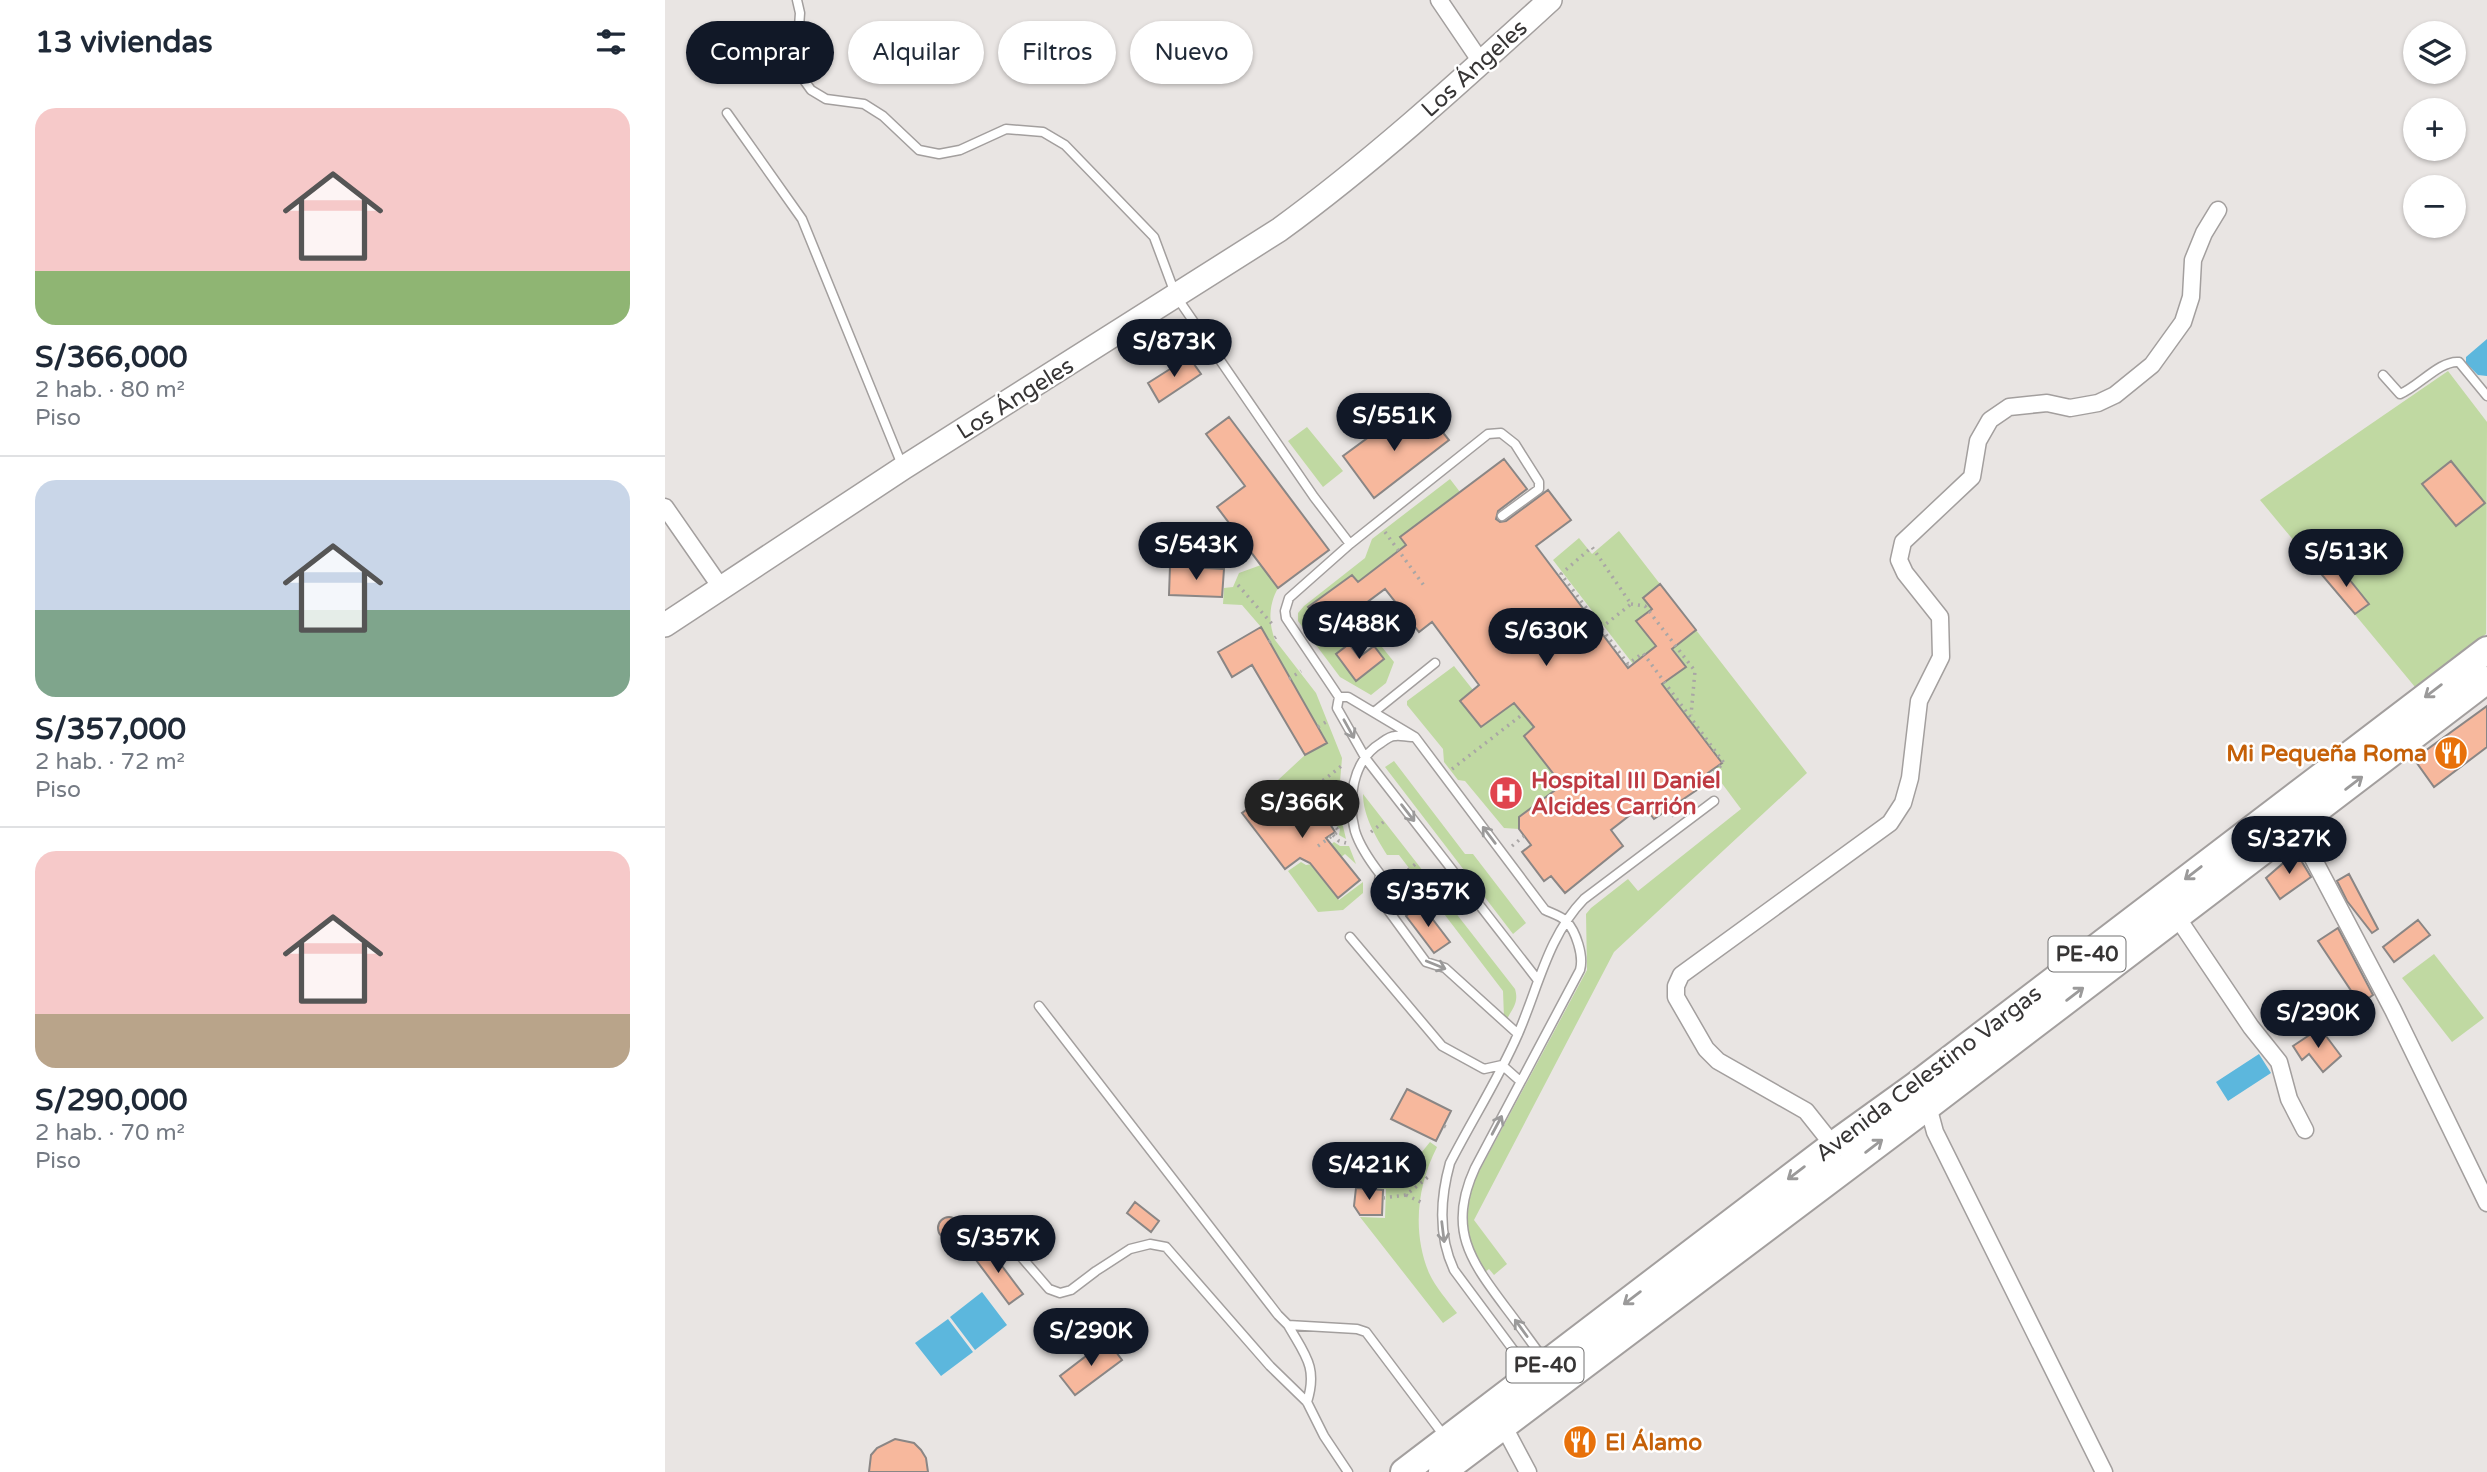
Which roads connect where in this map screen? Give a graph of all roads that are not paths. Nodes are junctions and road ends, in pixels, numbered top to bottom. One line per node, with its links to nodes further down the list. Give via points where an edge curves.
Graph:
1 (797, 0): 7 (lane, via 797,55 801,76 811,90 826,99 864,104 919,150 939,154 960,150 1006,129 1044,132 1065,145 1154,237)
2 (1439, 0): 4 (street)
3 (1550, 0): 4 (main road, Los Ángeles)
4 (1481, 62): 7 (main road, Los Ángeles, via 1321,200)
5 (727, 113): 10 (lane, via 801,219)
6 (2218, 209): 37 (street, via 2193,260 2191,298 2183,322 2152,365 2098,403 2070,408 2047,403 2009,407 1990,420 1978,441 1972,477 1903,542 1899,559 1905,573 1940,617 1941,657 1919,701 1910,778 1903,803 1890,823 1681,975 1676,986 1676,997 1706,1049 1718,1061 1806,1111)
7 (1176, 296): 10 (main road, Los Ángeles); 13 (lane)
8 (2382, 375): 9 (lane, via 2397,393 2403,393 2453,361 2459,362)
9 (2487, 396)
10 (903, 468): 14 (main road, Los Ángeles)
11 (665, 507): 14 (street)
12 (1502, 516): 13 (lane, via 1539,489 1539,482 1515,444 1501,433 1488,435)
13 (1350, 544): 19 (lane, via 1289,598 1285,611)
14 (722, 589): 15 (main road, Los Ángeles)
15 (665, 625)
16 (2487, 650): 22 (highway, Avenida Celestino Vargas / PE-40, one-way to 22)
17 (1435, 663): 20 (lane)
18 (2487, 680): 22 (highway, Avenida Celestino Vargas / PE-40)
19 (1339, 697): 20 (lane, via 1348,697); 23 (lane, one-way to 23, via 1337,708)
20 (1374, 712): 21 (lane)
21 (1415, 737): 23 (lane, via 1392,736 1373,748); 27 (lane, one-way to 21, via 1545,910)
22 (2372, 753): 25 (highway, Avenida Celestino Vargas / PE-40)
23 (1366, 759): 30 (lane, one-way to 30); 32 (lane, one-way to 32, via 1357,773 1351,807 1355,832 1380,874 1377,895 1426,962 1445,968)
24 (1714, 801): 27 (lane, via 1584,899)
25 (2288, 816): 26 (highway, Avenida Celestino Vargas / PE-40); 28 (highway, Avenida Celestino Vargas / PE-40, one-way to 28); 38 (street, via 2393,1010)
26 (2177, 917): 28 (highway, Avenida Celestino Vargas / PE-40); 36 (street, via 2279,1062 2289,1098)
27 (1566, 921): 30 (lane); 34 (lane, via 1583,961)
28 (2148, 923): 35 (highway, Avenida Celestino Vargas / PE-40)
29 (1350, 937): 33 (lane, via 1442,1046 1484,1069)
30 (1537, 979): 32 (lane)
31 (1039, 1006): 41 (lane)
32 (1518, 1034): 33 (lane)
33 (1502, 1065): 34 (lane); 42 (lane, one-way to 42, via 1450,1163 1442,1230 1454,1270)
34 (1520, 1081): 42 (lane, one-way to 34, via 1475,1265 1463,1220 1468,1183)
35 (1922, 1096): 37 (highway, Avenida Celestino Vargas / PE-40); 40 (highway, Avenida Celestino Vargas / PE-40, one-way to 35); 50 (street, via 1935,1132)
36 (2305, 1130)
37 (1833, 1145): 40 (highway, Avenida Celestino Vargas / PE-40, one-way to 40)
38 (2487, 1203)
39 (1004, 1237): 43 (lane, via 1049,1289 1060,1293 1130,1250 1150,1244 1166,1247)
40 (1694, 1266): 42 (highway, Avenida Celestino Vargas / PE-40, via 1562,1380)
41 (1288, 1325): 43 (lane, via 1309,1363 1313,1383); 45 (lane, via 1366,1332)
42 (1546, 1379): 44 (highway, Avenida Celestino Vargas / PE-40); 45 (highway, Avenida Celestino Vargas / PE-40)
43 (1307, 1402): 46 (lane)
44 (1503, 1425): 48 (highway, Avenida Celestino Vargas / PE-40); 49 (street)
45 (1446, 1440): 47 (highway, Avenida Celestino Vargas / PE-40)
46 (1348, 1472)
47 (1404, 1472)
48 (1442, 1472)
49 (1528, 1472)
50 (2104, 1472)

